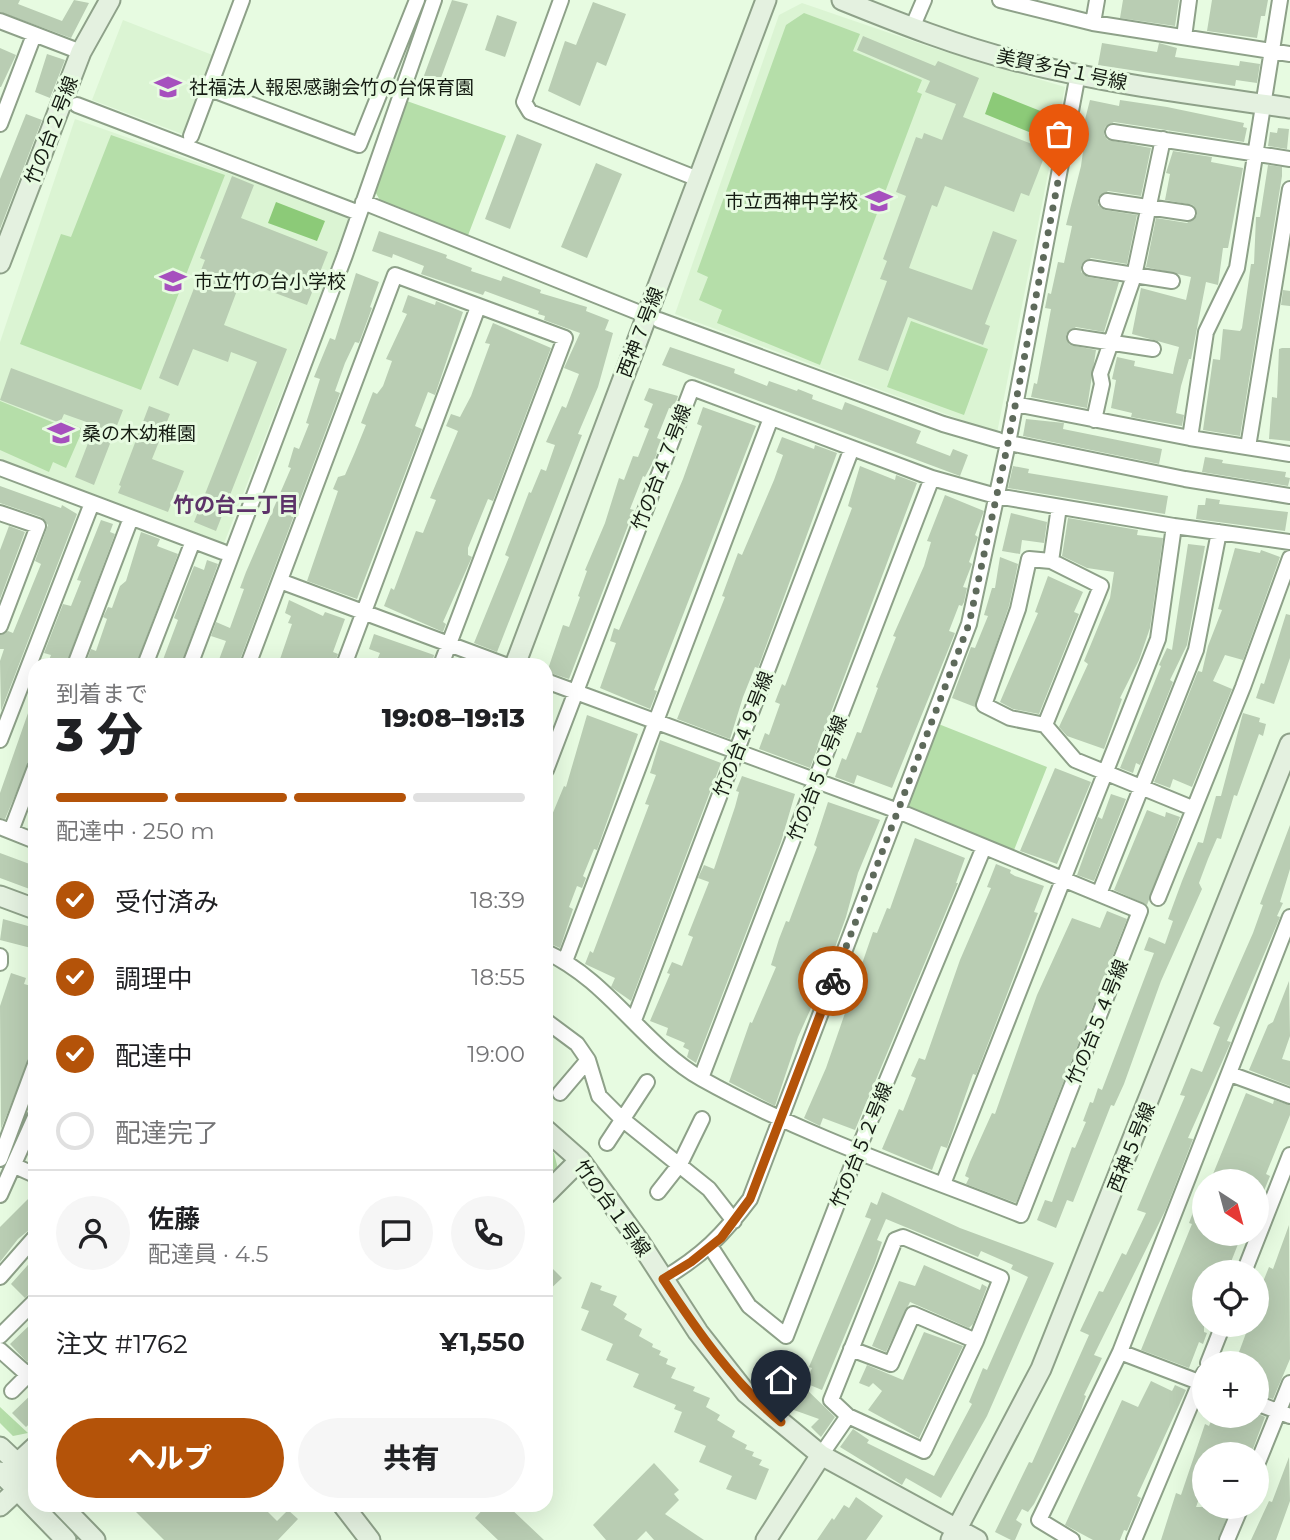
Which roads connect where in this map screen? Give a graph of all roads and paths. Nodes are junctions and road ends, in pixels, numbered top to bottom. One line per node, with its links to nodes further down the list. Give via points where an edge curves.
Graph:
1 (110, 0): 18 (street, 竹の台２号線)
2 (242, 0): 22 (street)
3 (417, 0): 22 (street, via 359,145)
4 (434, 0): 35 (street)
5 (561, 0): 32 (street, via 524,102 530,112)
6 (766, 0): 32 (street, 西神７号線)
7 (842, 0): 15 (street, 美賀多台１号線)
8 (924, 0): 15 (street)
9 (1097, 0): 14 (street)
10 (1189, 0): 17 (street)
11 (1280, 0): 19 (street)
12 (1006, 1): 14 (street)
13 (0, 22): 16 (street)
14 (1093, 23): 17 (street)
15 (912, 28): 21 (street, 美賀多台１号線, via 1017,61)
16 (34, 34): 18 (street); 26 (street)
17 (1184, 37): 19 (street)
18 (80, 52): 38 (street, 竹の台２号線)
19 (1271, 52): 20 (street); 23 (street)
20 (1290, 54)
21 (1078, 74): 23 (street, 美賀多台１号線); 48 (street)
22 (210, 89): 28 (street)
23 (1263, 104): 25 (street, 美賀多台１号線); 30 (street)
24 (77, 105): 35 (street)
25 (1290, 108)
26 (1, 120)
27 (1113, 131): 29 (street)
28 (191, 136)
29 (1163, 139): 30 (street); 36 (street)
30 (1255, 153): 31 (street); 51 (street, via 1237,268 1206,332)
31 (1290, 159)
32 (698, 179): 84 (street, 西神７号線)
33 (1290, 190): 54 (street)
34 (1107, 201): 36 (street)
35 (361, 207): 43 (street); 79 (street)
36 (1148, 207): 37 (street); 40 (street)
37 (1188, 213)
38 (0, 263)
39 (1090, 268): 40 (street)
40 (1134, 276): 41 (street); 46 (street)
41 (1172, 281)
42 (478, 307): 72 (street, via 395,275); 73 (street); 75 (street, via 565,338)
43 (635, 311)
44 (659, 320): 52 (street)
45 (1074, 337): 46 (street)
46 (1112, 342): 47 (street); 50 (street, via 1100,374)
47 (1153, 349)
48 (1015, 404): 50 (street); 59 (street)
49 (771, 418): 55 (street, 竹の台４７号線); 87 (street, 竹の台４７号線, via 692,388); 88 (street)
50 (1094, 420): 51 (street)
51 (1190, 438): 54 (street)
52 (998, 440)
53 (1014, 444): 60 (street)
54 (1248, 447): 56 (street)
55 (852, 448): 58 (street, 竹の台４７号線); 93 (street, 竹の台４９号線)
56 (1290, 454)
57 (0, 468): 61 (street)
58 (932, 478): 59 (street, 竹の台４７号線); 95 (street, 竹の台５０号線)
59 (996, 496): 62 (street, 竹の台４７号線); 99 (street, via 969,624)
60 (1290, 496)
61 (92, 503): 64 (street); 76 (street)
62 (1059, 507): 65 (street, 竹の台４７号線); 71 (street)
63 (0, 513): 74 (street, via 38,526)
64 (131, 517): 67 (street); 77 (street)
65 (1174, 526): 66 (street, 竹の台４７号線); 94 (street, via 1158,639)
66 (1219, 532): 68 (street, 竹の台４７号線); 97 (street, via 1196,650)
67 (193, 541): 69 (street); 78 (street)
68 (1290, 542)
69 (223, 552)
70 (1290, 558): 98 (street)
71 (1051, 561): 89 (street, via 1101,586); 89 (street, via 1029,559 1018,608 984,705 1010,718)
72 (280, 581): 73 (street); 80 (street)
73 (365, 612): 75 (street); 81 (street)
74 (0, 626)
75 (449, 643): 82 (street); 83 (street)
76 (32, 658)
77 (78, 658)
78 (148, 658)
79 (193, 658)
80 (251, 658)
81 (347, 658)
82 (444, 658)
83 (487, 658)
84 (519, 658)
85 (28, 668): 90 (street)
86 (553, 684): 87 (street, 竹の台５４号線)
87 (575, 692): 88 (street, 竹の台５４号線); 92 (street, 竹の台４７号線)
88 (654, 721): 93 (street, 竹の台５４号線); 111 (street)
89 (1045, 725): 94 (street, via 1075,760)
90 (0, 740)
91 (1290, 744): 169 (street, 西神５号線, via 1041,1369)
92 (553, 751)
93 (736, 751): 95 (street, 竹の台５４号線); 113 (street, 竹の台４９号線)
94 (1105, 774): 97 (street); 103 (street)
95 (817, 781): 99 (street, 竹の台５４号線); 117 (street, 竹の台５０号線)
96 (28, 782): 100 (street)
97 (1140, 788): 98 (street); 104 (street)
98 (1192, 808): 106 (street)
99 (898, 811): 102 (street, 竹の台５４号線); 122 (street)
100 (5, 829): 101 (street)
101 (28, 838)
102 (984, 847): 103 (street, 竹の台５４号線); 128 (street, 竹の台５２号線)
103 (1061, 878): 104 (street, 竹の台５４号線); 135 (street)
104 (1099, 894): 135 (street, 竹の台５４号線, via 1140,911 1021,1214)
105 (0, 896): 107 (street)
106 (1158, 898)
107 (28, 906)
108 (1290, 917): 116 (street)
109 (553, 955): 111 (street, 竹の台５４号線)
110 (0, 957): 112 (street)
111 (565, 961): 113 (street, 竹の台５４号線)
112 (0, 963)
113 (634, 1020): 117 (street, 竹の台５４号線, via 668,1056)
114 (553, 1026): 115 (street)
115 (588, 1060): 120 (street); 123 (street, via 599,1096)
116 (1231, 1074): 121 (street); 150 (street)
117 (701, 1078): 122 (street, 竹の台５４号線)
118 (647, 1082): 123 (street)
119 (28, 1084): 130 (street)
120 (560, 1093)
121 (1290, 1096)
122 (781, 1117): 128 (street, 竹の台５４号線); 139 (street, via 750,1199)
123 (622, 1119): 127 (street); 132 (street)
124 (702, 1119): 132 (street)
125 (28, 1134): 133 (street)
126 (553, 1136): 131 (street, 竹の台１号線)
127 (607, 1143)
128 (858, 1150): 135 (street, 竹の台５４号線); 141 (street, 竹の台５２号線, via 786,1336 749,1306)
129 (1290, 1155): 142 (street)
130 (0, 1159)
131 (580, 1160): 136 (street); 144 (street, 竹の台１号線)
132 (680, 1164): 137 (street); 139 (street, via 709,1189)
133 (15, 1166): 134 (street); 138 (street)
134 (28, 1172)
135 (943, 1184)
136 (553, 1187)
137 (658, 1192)
138 (0, 1195)
139 (733, 1221): 141 (street)
140 (28, 1245): 143 (street)
141 (710, 1247): 144 (street)
142 (1249, 1260)
143 (0, 1277)
144 (663, 1279): 161 (street, 竹の台１号線, via 746,1393)
145 (28, 1308): 146 (street)
146 (0, 1336)
147 (976, 1341): 148 (street, via 913,1314 891,1364); 148 (street, via 1001,1278 903,1237 895,1240); 158 (street, via 924,1451)
148 (851, 1349): 158 (street, via 831,1400)
149 (0, 1350): 151 (street)
150 (1120, 1352): 153 (street); 175 (street, via 1039,1520)
151 (28, 1369)
152 (28, 1376): 155 (street)
153 (1192, 1376)
154 (1290, 1383): 157 (street)
155 (12, 1391)
156 (1192, 1406): 176 (street)
157 (1284, 1413): 159 (street)
158 (848, 1416): 161 (street)
159 (1269, 1442)
160 (0, 1447): 163 (street)
161 (821, 1455): 169 (street, 竹の台１号線); 173 (street)
162 (28, 1459): 163 (street)
163 (18, 1477): 164 (street)
164 (0, 1506)
165 (45, 1512): 170 (street)
166 (68, 1512): 171 (street)
167 (348, 1512): 172 (street)
168 (1236, 1519): 177 (street)
169 (954, 1534): 174 (street)
170 (66, 1540)
171 (95, 1540)
172 (370, 1540)
173 (766, 1540)
174 (978, 1540)
175 (1072, 1540)
176 (1134, 1540)
177 (1227, 1540)

